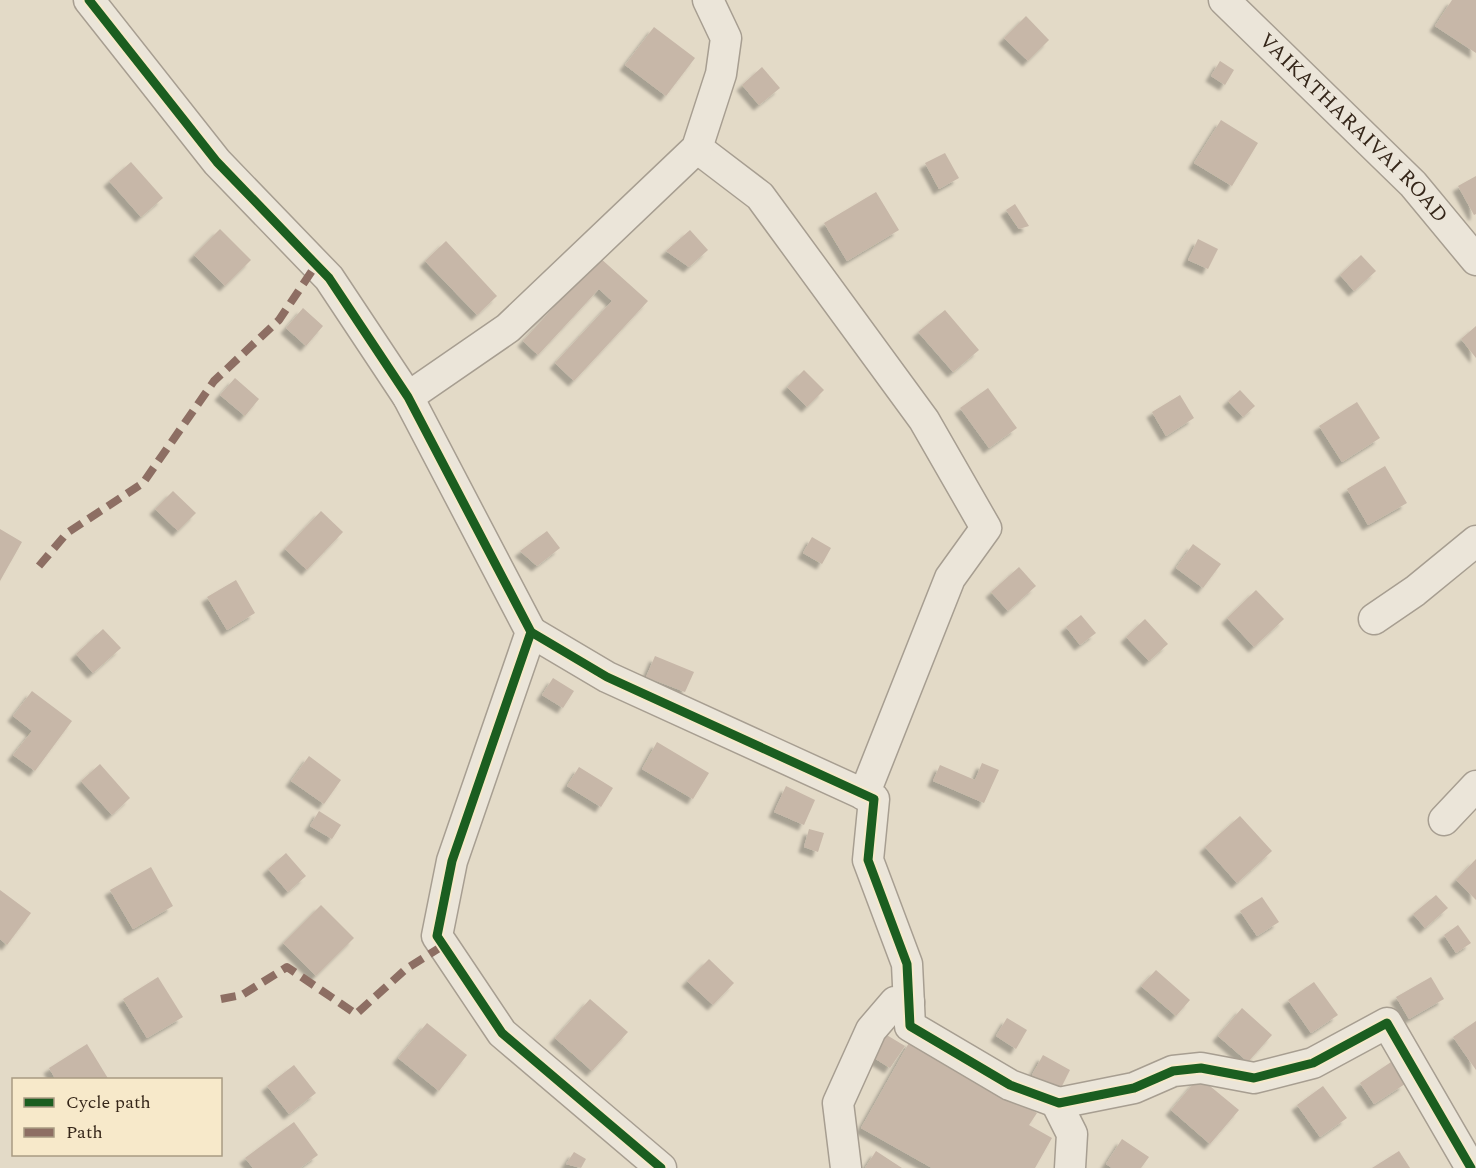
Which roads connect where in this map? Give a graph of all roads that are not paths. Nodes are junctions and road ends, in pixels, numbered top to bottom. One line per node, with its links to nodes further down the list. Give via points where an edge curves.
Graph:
1 (89, 0): 6 (street, via 216,162 328,278)
2 (708, 0): 4 (street, via 726,38 721,74)
3 (1224, 0): 5 (street, VAIKATHARAIVAI ROAD, via 1413,184)
4 (697, 148): 6 (street, via 508,328); 11 (street, via 760,196 924,420 986,528 950,578)
5 (1476, 260)
6 (408, 397): 9 (street)
7 (1476, 541): 8 (street)
8 (1374, 619)
9 (531, 632): 11 (street, via 607,677); 15 (street, via 452,861 437,936 502,1033)
10 (1476, 786): 12 (street)
11 (864, 795): 13 (street, via 874,799 868,860 907,964)
12 (1444, 820)
13 (909, 1002): 14 (street, via 910,1026 1010,1085); 16 (street, via 895,1002 871,1030 838,1103)
14 (1056, 1102): 17 (street, via 1072,1134); 18 (street, via 1134,1088 1173,1071 1201,1068 1254,1078 1313,1063 1387,1023)
15 (661, 1168)
16 (846, 1168)
17 (1070, 1168)
18 (1471, 1168)

